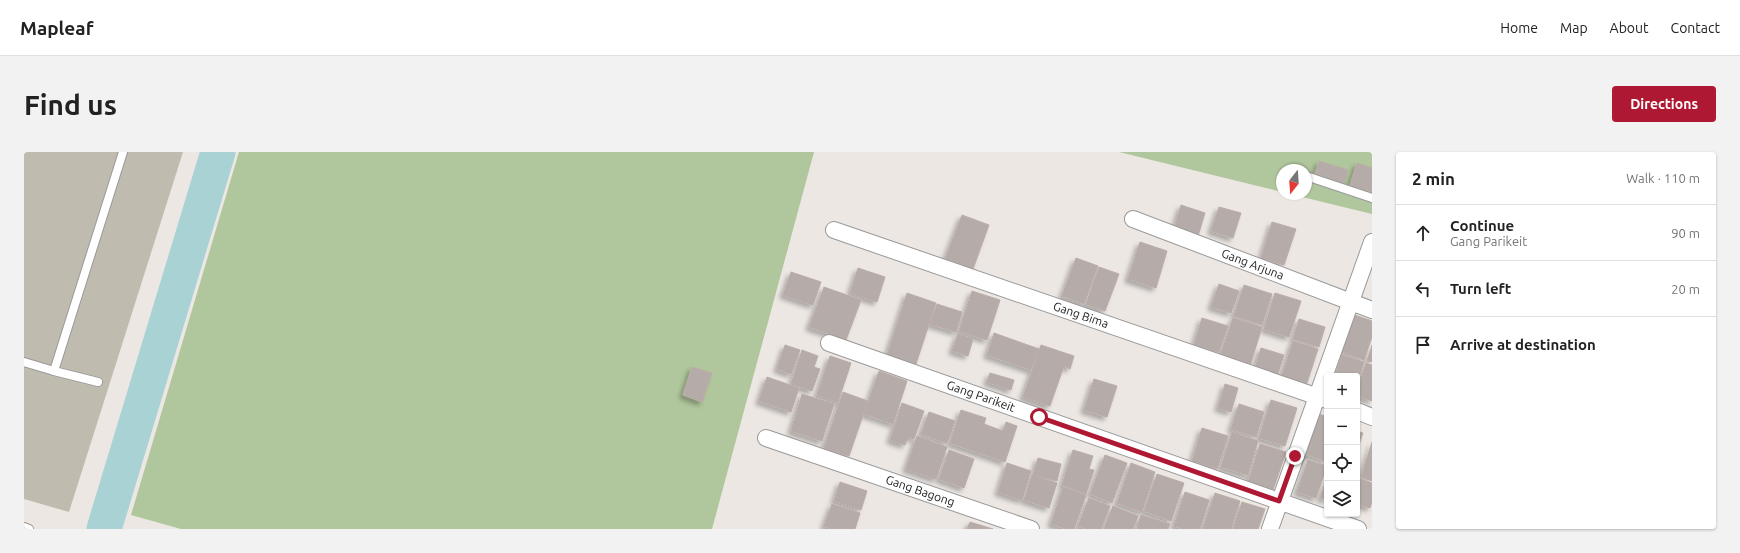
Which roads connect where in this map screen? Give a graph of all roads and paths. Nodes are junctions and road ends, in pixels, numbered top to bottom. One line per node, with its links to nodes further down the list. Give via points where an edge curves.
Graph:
1 (123, 152): 11 (lane)
2 (1312, 178): 3 (lane)
3 (1372, 198)
4 (1133, 220): 7 (street, Gang Arjuna)
5 (834, 230): 13 (street, Gang Bima)
6 (1372, 242): 7 (street)
7 (1351, 303): 8 (street, Gang Arjuna); 13 (street)
8 (1372, 310)
9 (829, 343): 17 (street, Gang Parikeit)
10 (24, 362): 11 (lane)
11 (54, 371): 12 (lane)
12 (98, 382)
13 (1322, 398): 17 (street)
14 (1360, 412): 15 (street)
15 (1372, 417)
16 (766, 438): 20 (street, Gang Bagong)
17 (1279, 501): 21 (street); 22 (street, Gang Parikeit)
18 (24, 528): 19 (lane)
19 (29, 529)
20 (1031, 529)
21 (1270, 529)
22 (1358, 529)

